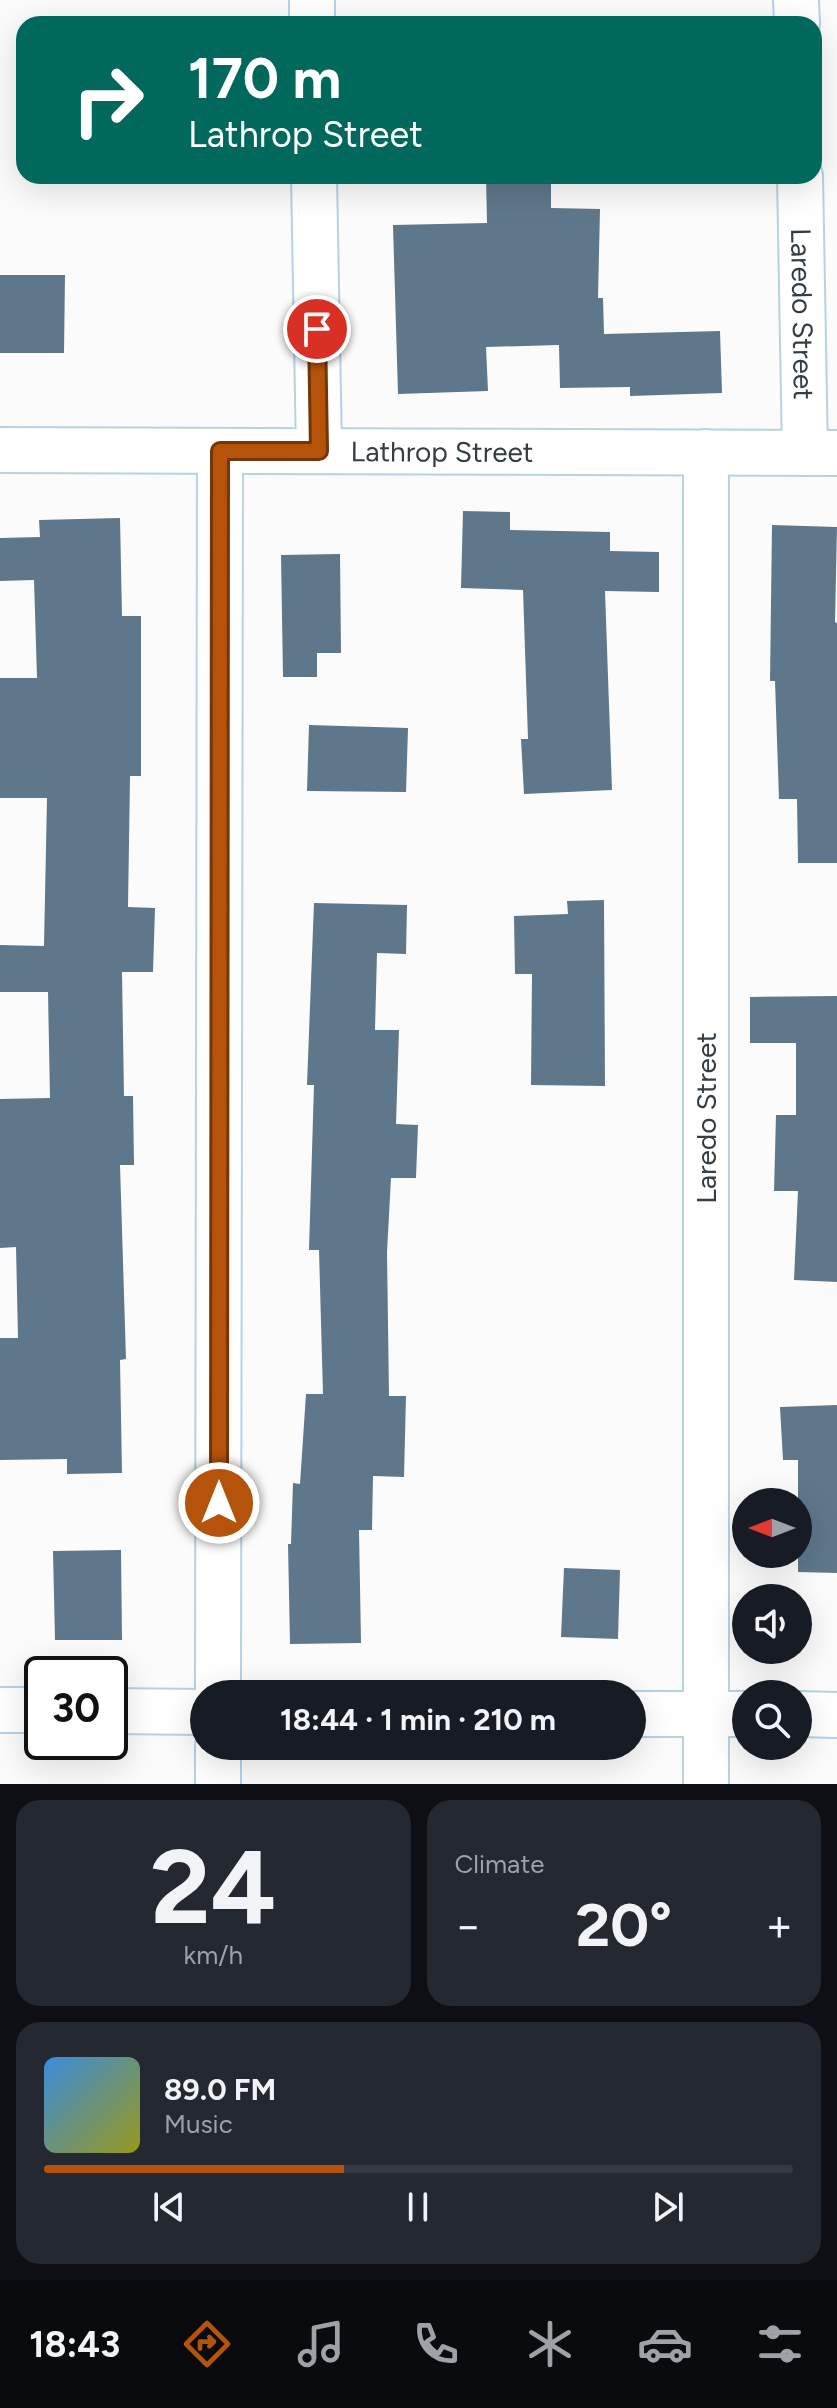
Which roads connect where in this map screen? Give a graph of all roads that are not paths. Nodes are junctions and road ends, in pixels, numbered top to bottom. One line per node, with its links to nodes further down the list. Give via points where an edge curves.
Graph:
1 (314, 184): 5 (street)
2 (801, 184): 7 (street, Laredo Street)
3 (0, 450): 4 (street, Lathrop Street)
4 (220, 451): 5 (street, Lathrop Street); 8 (street)
5 (319, 451): 6 (street, Lathrop Street)
6 (706, 452): 7 (street, Lathrop Street); 14 (street, Laredo Street)
7 (821, 453)
8 (218, 1680)
9 (0, 1710): 10 (street)
10 (24, 1710)
11 (128, 1711): 12 (street)
12 (190, 1712)
13 (646, 1714): 14 (street)
14 (726, 1714): 19 (street, Laredo Street)
15 (812, 1714): 16 (street)
16 (837, 1715)
17 (218, 1760): 18 (street)
18 (218, 1784)
19 (706, 1784)

